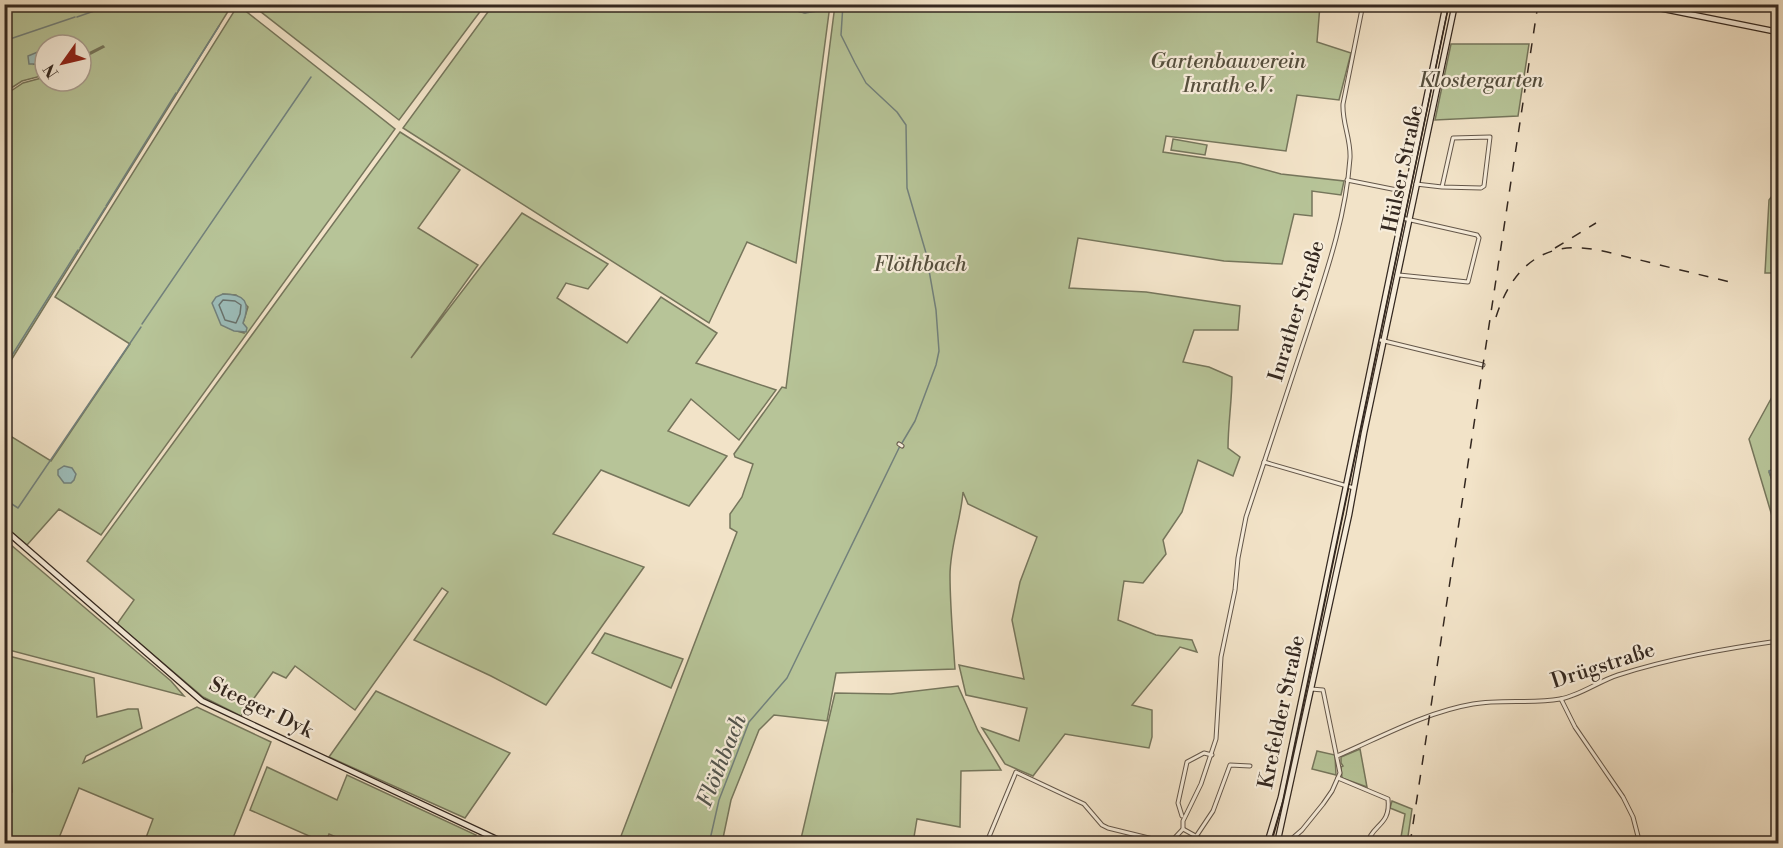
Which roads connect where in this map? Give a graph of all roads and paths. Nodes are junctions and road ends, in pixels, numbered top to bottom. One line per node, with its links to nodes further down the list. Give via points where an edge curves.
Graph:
1 (1363, 4): 7 (street, Inrather Straße, via 1343,104 1350,140)
2 (1446, 4): 10 (street, Hülser Straße)
3 (1454, 5): 4 (street); 8 (street, Hülser Straße)
4 (1620, 5): 6 (street, via 1649,6)
5 (1779, 23): 6 (street)
6 (1777, 32)
7 (1347, 180): 10 (street, Hülser Straße); 17 (street, Inrather Straße, via 1329,270)
8 (1416, 184): 9 (street); 12 (street, Hülser Straße)
9 (1442, 187): 9 (street, via 1484,186 1491,137 1453,138)
10 (1408, 192): 11 (street, Hülser Straße)
11 (1402, 218): 12 (street); 14 (street, Hülser Straße)
12 (1410, 220): 13 (street, Hülser Straße); 13 (street, via 1479,238 1468,282)
13 (1398, 275): 15 (street, Hülser Straße)
14 (1376, 339): 15 (street); 18 (street, Hülser Straße)
15 (1384, 341): 16 (street); 19 (street, Hülser Straße)
16 (1483, 365)
17 (1264, 462): 18 (street); 26 (street, Inrather Straße, via 1246,517 1221,657)
18 (1346, 486): 19 (street); 21 (street, Hülser Straße)
19 (1354, 488): 23 (street, Hülser Straße)
20 (4, 529): 34 (street, Steeger Dyk, via 202,701)
21 (1325, 586): 39 (street, Krefelder Straße)
22 (1779, 641): 25 (street, Drügstraße, via 1658,663)
23 (1317, 660): 24 (street, Krefelder Straße)
24 (1311, 689): 27 (street, via 1323,690); 40 (street, Krefelder Straße)
25 (1561, 699): 27 (street, Drügstraße, via 1460,706); 43 (street, via 1623,796)
26 (1212, 755): 30 (street, Inrather Straße, via 1193,803); 30 (street, via 1204,753 1187,762 1178,803)
27 (1337, 756): 29 (street)
28 (1250, 766): 32 (street, via 1230,765 1213,811)
29 (1338, 778): 41 (street, via 1323,804); 42 (street, via 1388,799 1386,818)
30 (1182, 819): 31 (street)
31 (1183, 829): 32 (street); 37 (street)
32 (1197, 835): 38 (street)
33 (926, 839): 35 (street)
34 (507, 843)
35 (947, 843)
36 (986, 843): 37 (street, via 1016,772 1084,804 1108,828)
37 (1169, 843)
38 (1210, 843)
39 (1268, 843)
40 (1277, 843)
41 (1286, 843)
42 (1367, 843)
43 (1640, 843)

